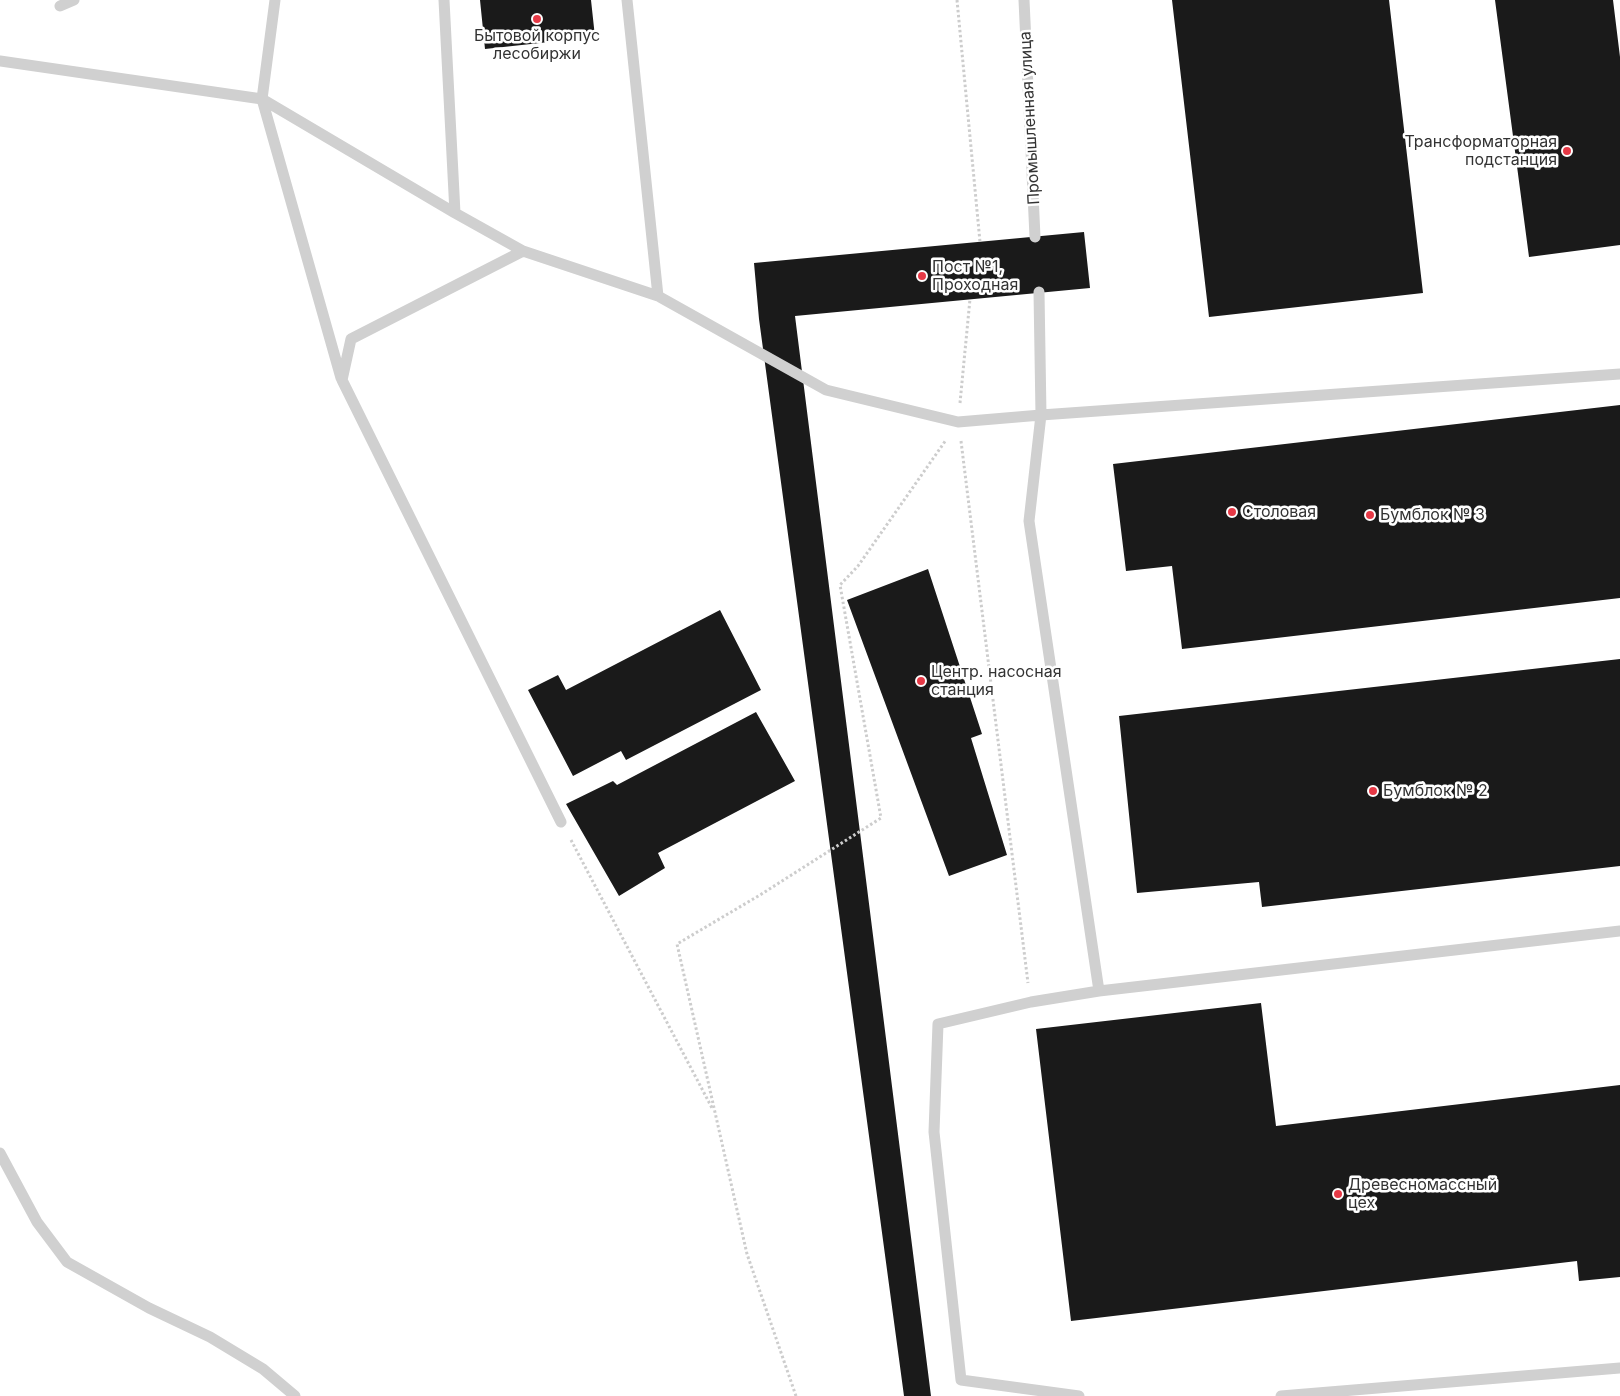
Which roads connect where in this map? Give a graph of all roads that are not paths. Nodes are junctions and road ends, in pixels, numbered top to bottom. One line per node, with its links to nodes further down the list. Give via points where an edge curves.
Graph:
1 (74, 0): 6 (lane)
2 (275, 0): 8 (lane)
3 (444, 0): 9 (lane)
4 (626, 0): 13 (lane)
5 (1024, 0): 10 (lane, Промышленная улица)
6 (60, 6)
7 (0, 61): 8 (lane)
8 (262, 99): 9 (lane); 15 (lane)
9 (455, 213): 11 (lane)
10 (1035, 237)
11 (524, 251): 13 (lane); 15 (lane, via 350,339)
12 (1039, 292): 16 (lane)
13 (658, 296): 16 (lane, via 826,390 958,422)
14 (1620, 374): 16 (lane)
15 (342, 380): 17 (lane)
16 (1041, 415): 19 (lane, via 1029,521)
17 (561, 822)
18 (1620, 931): 19 (lane)
19 (1099, 991): 23 (lane, via 1031,1002 938,1024 934,1132 961,1380)
20 (0, 1153): 22 (lane, via 37,1222 67,1262 149,1308 210,1337 263,1369)
21 (1620, 1368): 24 (lane)
22 (295, 1396)
23 (1079, 1396)
24 (1281, 1396)

